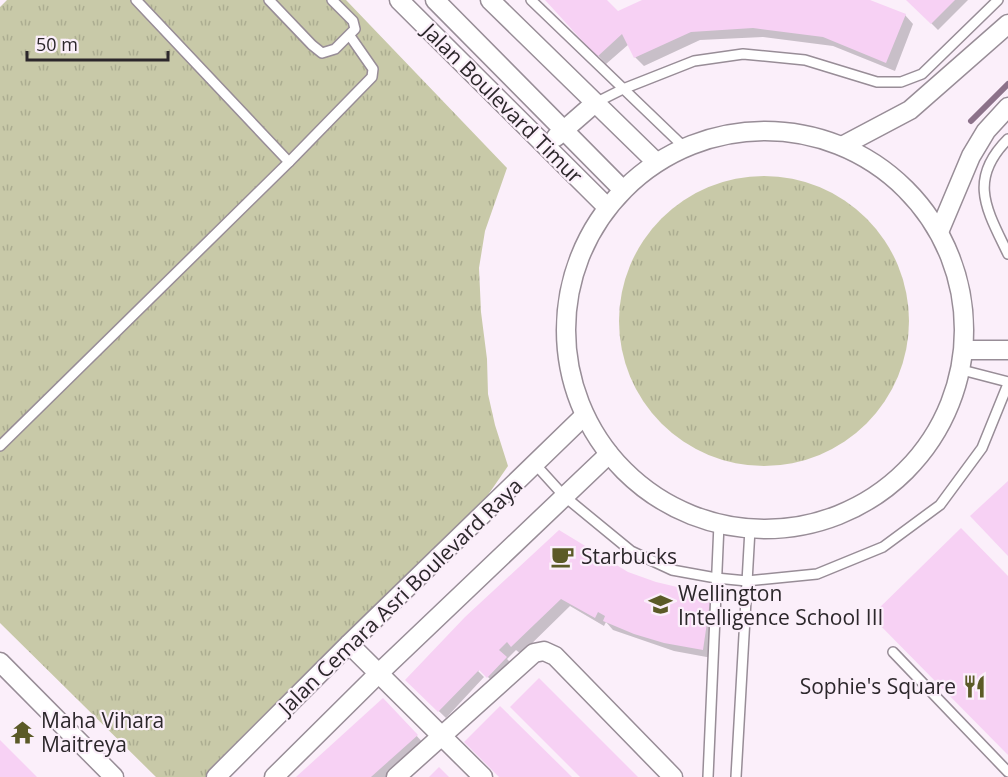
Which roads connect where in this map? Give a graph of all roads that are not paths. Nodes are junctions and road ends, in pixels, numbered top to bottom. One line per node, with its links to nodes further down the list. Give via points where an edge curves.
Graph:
1 (136, 0): 19 (lane)
2 (269, 0): 10 (lane, via 322,52 335,49)
3 (332, 0): 10 (lane, via 353,21 355,29)
4 (399, 0): 17 (street, Jalan Boulevard Timur)
5 (435, 0): 14 (street, Jalan Boulevard Timur)
6 (490, 0): 12 (street)
7 (531, 0): 11 (lane)
8 (998, 0): 11 (lane, via 922,74 901,82 877,82 805,60 743,54 694,61)
9 (1008, 24): 16 (street, via 910,110)
10 (350, 36): 19 (lane, via 373,69 372,77)
11 (623, 89): 12 (lane); 18 (lane)
12 (595, 103): 14 (street); 20 (street)
13 (1008, 107): 23 (street, via 986,131 971,156)
14 (563, 130): 17 (street); 21 (street, Jalan Boulevard Timur)
15 (1008, 139): 24 (lane, via 988,164 983,184 988,213)
16 (842, 146): 18 (street, via 779,131 714,137); 23 (street, via 880,167 913,196)
17 (547, 147): 22 (street, Jalan Boulevard Timur)
18 (684, 147): 20 (street)
19 (290, 162): 30 (lane)
20 (656, 162): 21 (street)
21 (622, 189): 22 (street)
22 (607, 207): 29 (street, via 579,255 566,308 568,363)
23 (939, 232): 25 (street, via 961,289)
24 (1008, 255)
25 (964, 350): 26 (street); 27 (street)
26 (1008, 350)
27 (962, 370): 28 (lane); 35 (street, via 954,398 927,448 886,489 862,505 826,520 779,529)
28 (1008, 383): 37 (lane, via 982,448 940,505 883,547 817,574)
29 (584, 416): 31 (street); 32 (street, Jalan Cemara Asri Boulevard Raya)
30 (0, 446)
31 (609, 454): 33 (street, Jalan Cemara Asri Boulevard Raya); 34 (street, via 631,478 658,498)
32 (535, 464): 33 (lane); 38 (street, Jalan Cemara Asri Boulevard Raya)
33 (564, 496): 36 (lane, via 631,551 672,570); 41 (street, Jalan Cemara Asri Boulevard Raya)
34 (719, 524): 35 (street); 36 (lane)
35 (750, 529): 37 (lane)
36 (716, 578): 37 (lane); 50 (lane)
37 (747, 581): 51 (lane)
38 (350, 644): 41 (street); 45 (street, Jalan Cemara Asri Boulevard Raya)
39 (893, 652): 43 (lane)
40 (0, 662): 44 (street)
41 (379, 673): 42 (street); 46 (street, Jalan Cemara Asri Boulevard Raya)
42 (442, 735): 47 (street); 48 (street); 49 (street, via 534,652 544,651 555,656)
43 (1008, 772)
44 (114, 777)
45 (216, 777)
46 (274, 777)
47 (396, 777)
48 (483, 777)
49 (673, 777)
50 (708, 777)
51 (736, 777)

